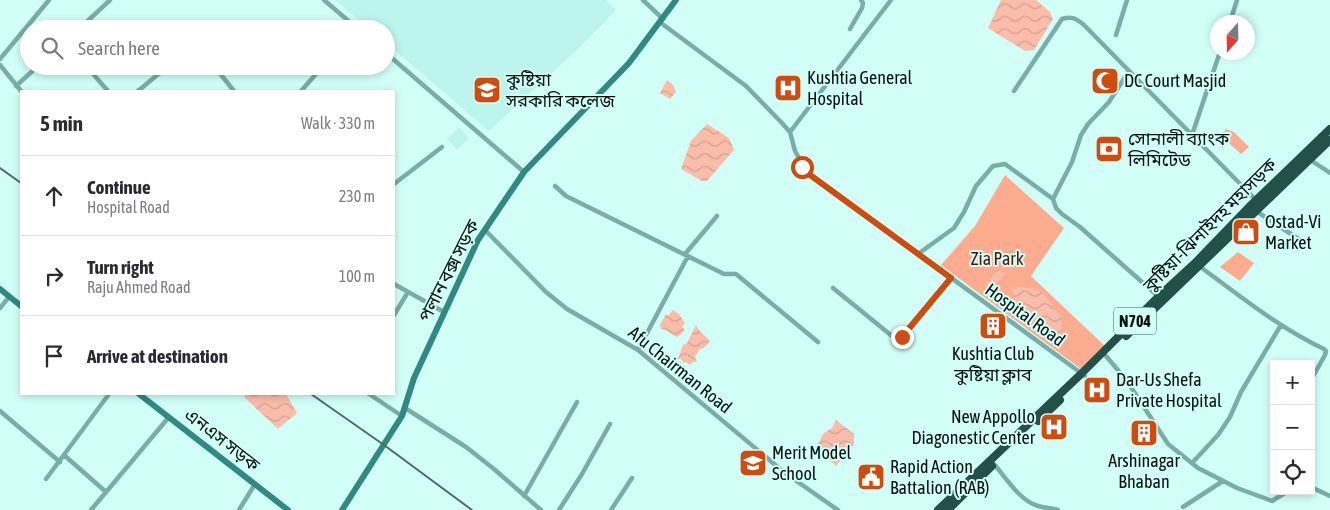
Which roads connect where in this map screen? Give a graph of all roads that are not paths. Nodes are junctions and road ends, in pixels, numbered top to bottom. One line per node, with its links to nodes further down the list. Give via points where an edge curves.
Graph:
1 (49, 0): 11 (street)
2 (110, 0): 12 (street)
3 (324, 0): 13 (street)
4 (643, 0): 14 (street, Hospital Road)
5 (676, 0): 14 (main road, পলান বক্স সড়ক)
6 (861, 0): 15 (street, via 862,8)
7 (891, 0): 36 (street)
8 (1128, 0): 17 (street)
9 (1237, 0): 10 (street)
10 (1232, 15)
11 (32, 20)
12 (89, 20)
13 (347, 20)
14 (662, 21): 36 (street, Hospital Road, via 746,86); 41 (main road, পলান বক্স সড়ক, via 629,62)
15 (850, 29)
16 (20, 35): 18 (street)
17 (1116, 35)
18 (0, 59)
19 (1217, 60): 37 (street)
20 (395, 61): 41 (street)
21 (0, 65): 28 (street)
22 (1129, 71): 34 (street, via 1083,24 1069,17 1062,19); 37 (street); 45 (street, via 1110,102 1081,135 1072,162)
23 (28, 75): 28 (street)
24 (94, 75): 29 (street)
25 (157, 75): 30 (street)
26 (221, 75): 31 (street)
27 (315, 75): 32 (street)
28 (16, 86): 33 (street)
29 (107, 90)
30 (139, 90)
31 (233, 90)
32 (302, 90)
33 (20, 91)
34 (1014, 91)
35 (1330, 129): 46 (highway, কুষ্টিয়া-ঝিনাইদহ মহাসড়ক / N704)
36 (790, 132): 50 (street, Hospital Road, via 806,172)
37 (1192, 135): 46 (street)
38 (1330, 140): 40 (highway, কুষ্টিয়া-ঝিনাইদহ মহাসড়ক / N704)
39 (442, 147): 43 (street)
40 (1309, 159): 42 (street); 46 (highway, কুষ্টিয়া-ঝিনাইদহ মহাসড়ক / N704)
41 (524, 172): 48 (main road, পলান বক্স সড়ক)
42 (1330, 173)
43 (395, 183)
44 (555, 186): 51 (street, via 566,196)
45 (1052, 199): 50 (street, via 1009,166 993,166 976,186 954,228); 59 (street, via 1062,214)
46 (1258, 206): 49 (street); 52 (highway, কুষ্টিয়া-ঝিনাইদহ মহাসড়ক / N704); 59 (highway, কুষ্টিয়া-ঝিনাইদহ মহাসড়ক / N704)
47 (716, 216): 51 (street)
48 (485, 230): 62 (main road, পলান বক্স সড়ক); 67 (street, Afu Chairman Road, via 567,309)
49 (1300, 240)
50 (918, 254): 53 (street, Hospital Road)
51 (686, 255): 66 (street, via 724,274 736,274); 67 (street)
52 (1199, 266): 59 (highway, কুষ্টিয়া-ঝিনাইদহ মহাসড়ক / N704); 64 (street)
53 (951, 278): 55 (street, via 900,338 892,336); 70 (street, Hospital Road)
54 (395, 285): 57 (street)
55 (833, 288)
56 (0, 290): 58 (main road)
57 (408, 292): 62 (street); 63 (street)
58 (9, 297): 60 (main road); 61 (street)
59 (1160, 299): 65 (highway, কুষ্টিয়া-ঝিনাইদহ মহাসড়ক / N704)
60 (20, 305)
61 (0, 308)
62 (444, 312): 75 (main road, পলান বক্স সড়ক, via 414,378)
63 (395, 314)
64 (1281, 325): 69 (street, via 1326,351); 83 (street, via 1241,392 1230,417)
65 (1118, 341): 68 (highway, কুষ্টিয়া-ঝিনাইদহ মহাসড়ক / N704); 70 (highway, কুষ্টিয়া-ঝিনাইদহ মহাসড়ক / N704)
66 (818, 342)
67 (638, 350): 102 (street, Afu Chairman Road, via 785,473)
68 (1106, 356): 70 (highway, কুষ্টিয়া-ঝিনাইদহ মহাসড়ক / N704); 83 (street, via 1127,381 1168,444)
69 (1315, 373)
70 (1083, 375): 80 (highway, কুষ্টিয়া-ঝিনাইদহ মহাসড়ক / N704)
71 (108, 395): 81 (street)
72 (139, 395): 78 (main road, এনএস সড়ক)
73 (370, 395): 77 (street)
74 (577, 402): 92 (street)
75 (405, 408): 77 (main road, পলান বক্স সড়ক); 92 (street, via 466,447)
76 (0, 411): 82 (street)
77 (402, 416): 98 (main road, পলান বক্স সড়ক)
78 (169, 418): 88 (main road, এনএস সড়ক); 90 (street)
79 (610, 424): 100 (street)
80 (1031, 425): 84 (highway, কুষ্টিয়া-ঝিনাইদহ মহাসড়ক / N704); 103 (highway, কুষ্টিয়া-ঝিনাইদহ মহাসড়ক / N704)
81 (64, 455): 82 (street); 90 (street)
82 (60, 462): 86 (street)
83 (1192, 463): 87 (street)
84 (994, 464): 104 (highway, কুষ্টিয়া-ঝিনাইদহ মহাসড়ক / N704); 105 (street, via 1030,502)
85 (632, 478): 101 (street)
86 (46, 479)
87 (1223, 481): 91 (street, via 1272,501); 94 (street)
88 (255, 484): 96 (street); 97 (main road, এনএস সড়ক)
89 (1315, 489): 93 (street)
90 (106, 492): 95 (street)
91 (1282, 495)
92 (524, 496): 99 (street)
93 (1330, 496)
94 (1183, 507)
95 (91, 510)
96 (239, 510)
97 (288, 510)
98 (342, 510)
99 (541, 510)
100 (559, 510)
101 (612, 510)
102 (838, 510)
103 (938, 510)
104 (948, 510)
105 (1058, 510)

